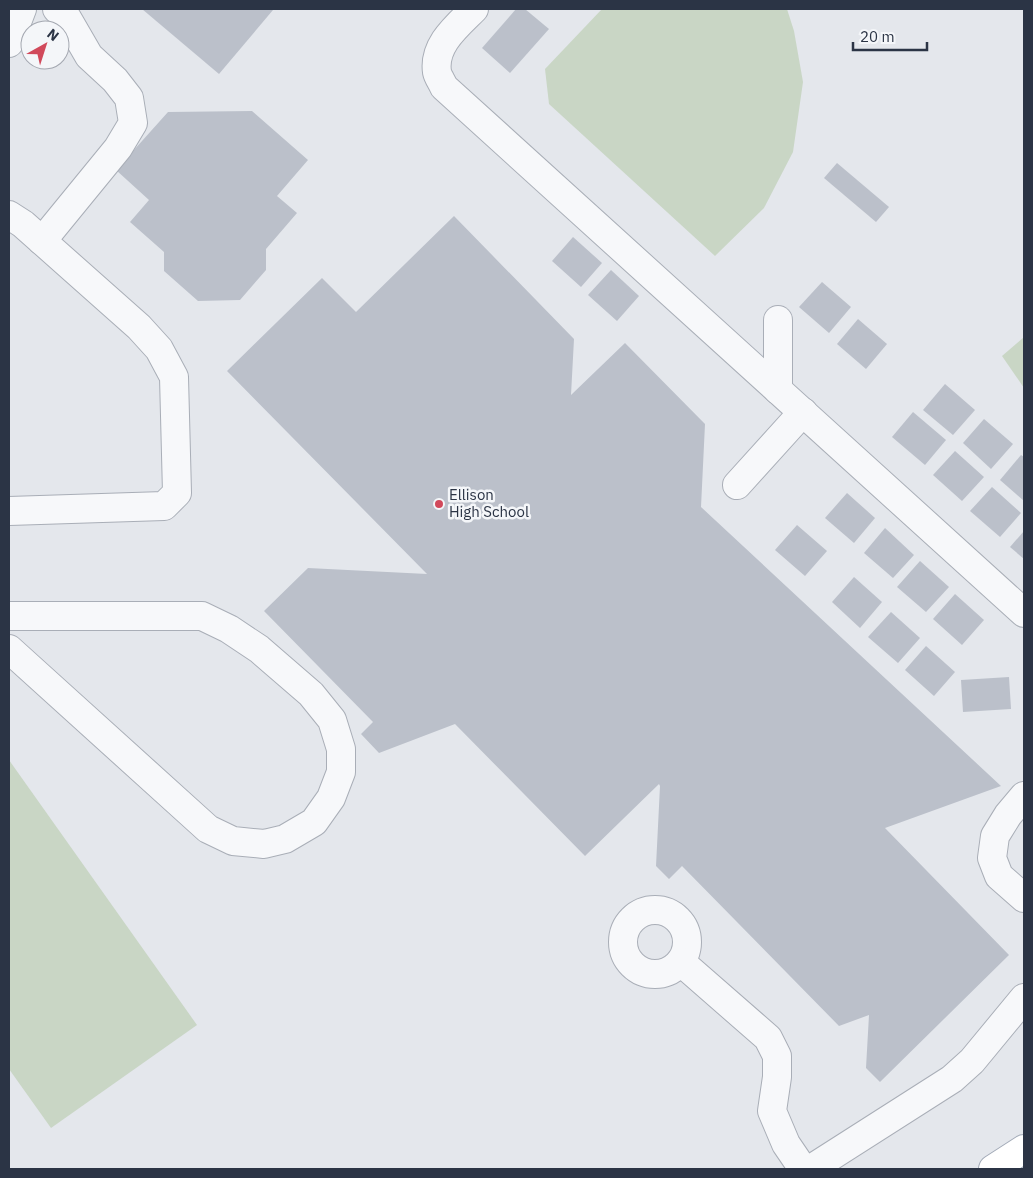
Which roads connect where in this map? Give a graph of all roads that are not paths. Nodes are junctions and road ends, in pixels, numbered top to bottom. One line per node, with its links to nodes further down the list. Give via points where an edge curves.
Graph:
1 (22, 9): 4 (lane)
2 (57, 9): 6 (lane, via 67,18 89,56 129,98 133,123 118,148)
3 (474, 9): 8 (lane, via 446,39 438,54 438,73 444,87)
4 (9, 44)
5 (9, 215): 6 (lane)
6 (42, 241): 11 (lane, via 139,328 159,349 174,377 177,493 164,506)
7 (778, 320): 8 (lane)
8 (778, 390): 9 (lane)
9 (803, 412): 10 (lane); 12 (lane)
10 (737, 484)
11 (9, 511)
12 (1024, 613)
13 (9, 616): 14 (lane, via 202,616 229,629 259,649 311,694 332,720 341,749 340,772 331,798 314,822 285,839 264,844 233,841 208,829)
14 (9, 649)
15 (1024, 796): 16 (lane, via 995,836 992,858 999,876)
16 (1024, 898)
17 (681, 962): 20 (lane, via 768,1038 777,1056 772,1111 786,1144)
18 (1024, 998): 21 (lane, via 972,1061 952,1079)
19 (1024, 1150): 22 (main road)
20 (803, 1169)
21 (811, 1169)
22 (993, 1169)

